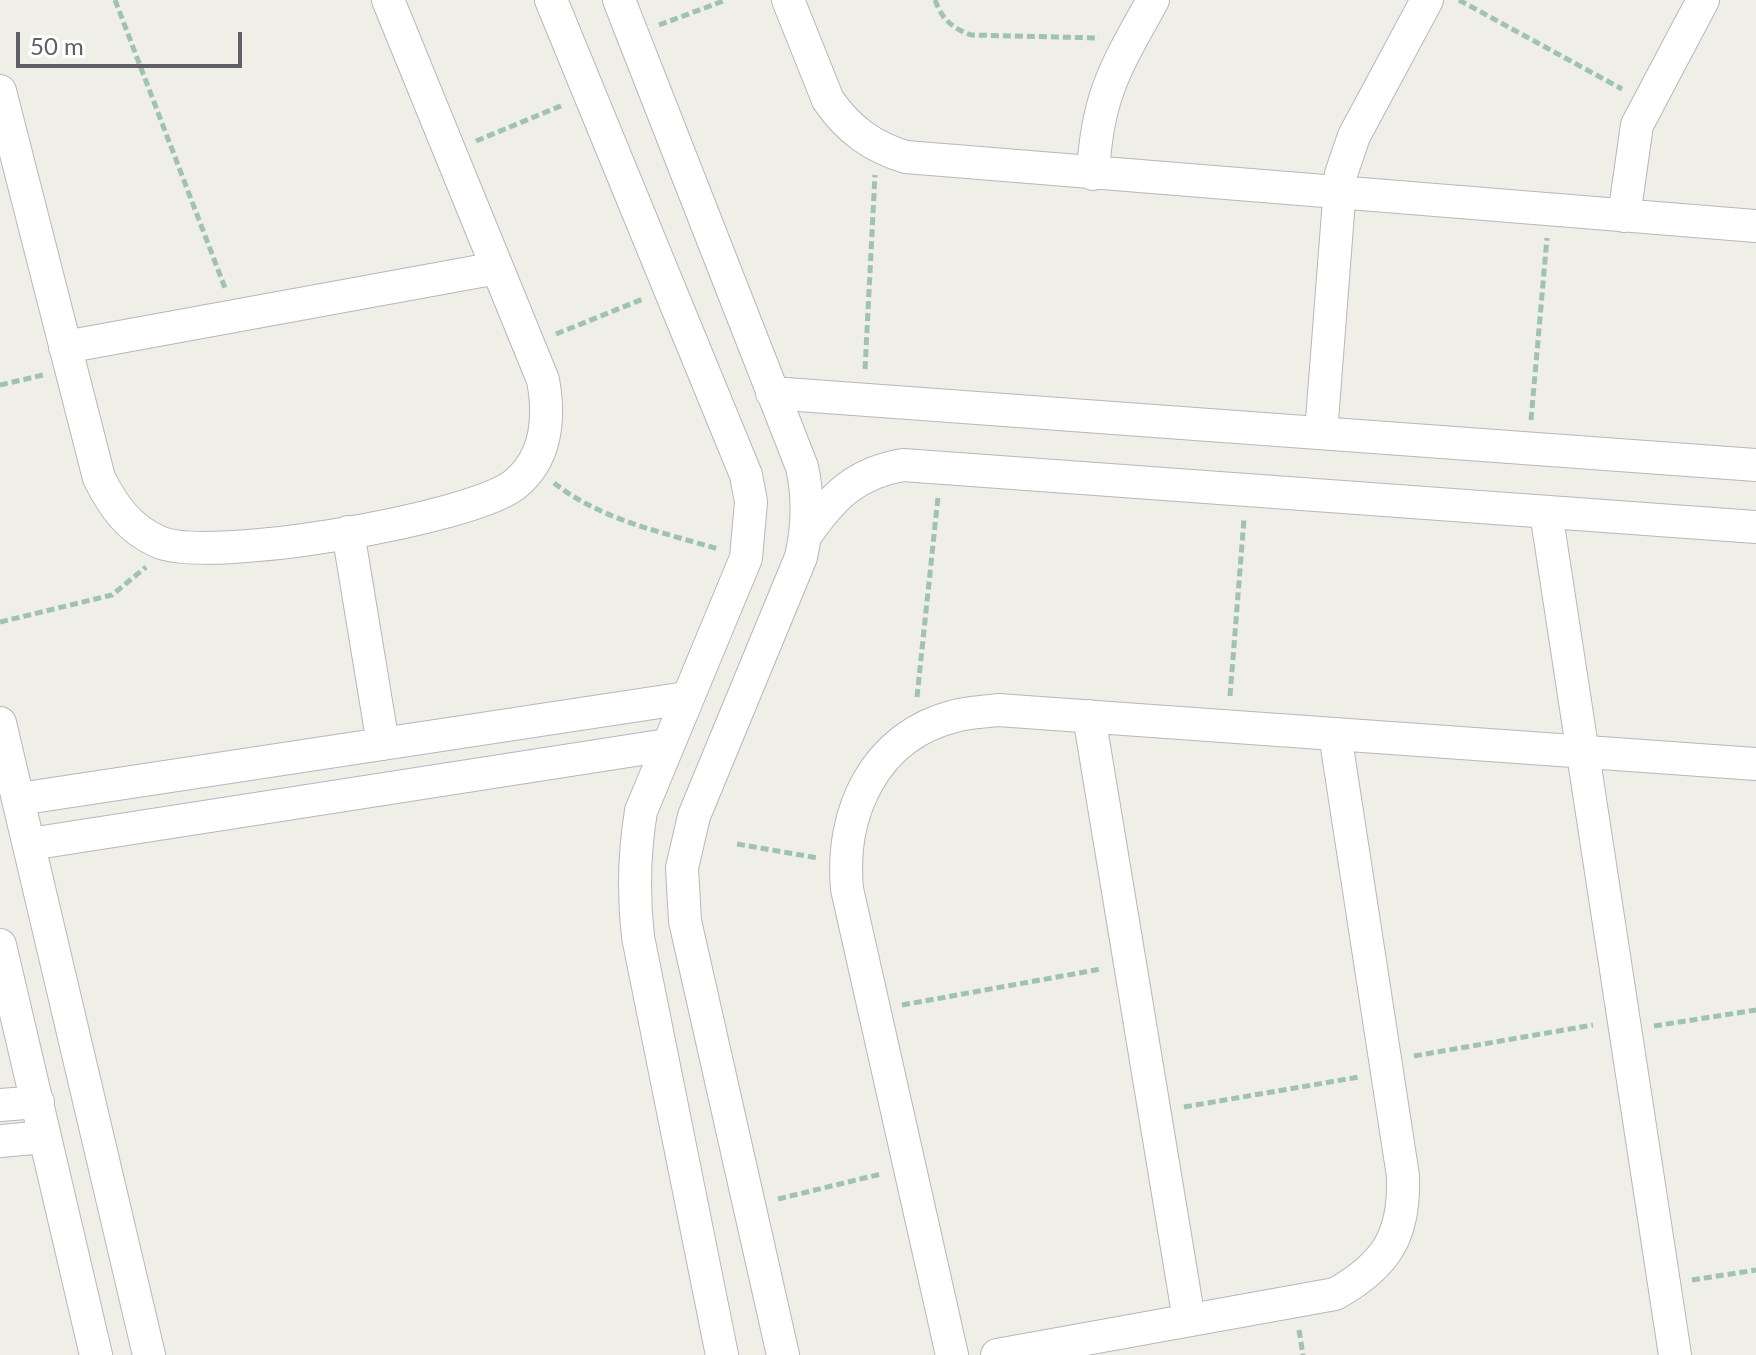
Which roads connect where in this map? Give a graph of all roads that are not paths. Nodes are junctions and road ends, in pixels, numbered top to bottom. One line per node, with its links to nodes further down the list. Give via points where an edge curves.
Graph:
1 (388, 0): 13 (street)
2 (551, 0): 22 (street, via 746,475 751,502 746,558)
3 (619, 0): 15 (street)
4 (788, 0): 9 (street, via 828,100 849,126 876,146 922,159)
5 (1153, 0): 9 (street, via 1100,105)
6 (1427, 0): 10 (street, via 1354,136)
7 (1703, 0): 11 (street, via 1634,137)
8 (0, 91): 14 (street)
9 (1093, 174): 10 (street)
10 (1338, 194): 11 (street); 16 (street)
11 (1624, 216): 12 (street)
12 (1756, 226)
13 (497, 268): 14 (street, via 235,315); 20 (street, via 543,380 545,436 534,462 515,484 491,499)
14 (68, 357): 20 (street, via 99,478 113,505 134,528 160,543 191,550)
15 (772, 393): 16 (street); 21 (street, via 802,467)
16 (1321, 433): 17 (street)
17 (1756, 465)
18 (1546, 512): 19 (street); 21 (street, via 903,465 862,476 828,503); 28 (street)
19 (1756, 527)
20 (348, 532): 26 (street)
21 (806, 535): 41 (street, via 694,816 682,868 685,921)
22 (686, 698): 26 (street); 27 (street)
23 (1089, 716): 25 (street); 37 (street); 42 (street, via 998,710 954,716 913,734 884,759 862,789 848,825 845,863)
24 (0, 723): 30 (street)
25 (1335, 734): 28 (street); 37 (street, via 1404,1206 1397,1234 1382,1259 1361,1280 1335,1294)
26 (383, 744): 30 (street)
27 (667, 745): 31 (street); 40 (street, via 641,811 633,895)
28 (1583, 752): 29 (street); 44 (street)
29 (1756, 764)
30 (19, 799): 31 (street)
31 (30, 844): 39 (street)
32 (0, 945): 33 (street)
33 (38, 1102): 34 (street); 35 (street)
34 (0, 1105)
35 (44, 1137): 36 (street); 38 (street)
36 (0, 1141)
37 (1189, 1320): 43 (street)
38 (96, 1355)
39 (149, 1355)
40 (722, 1355)
41 (783, 1355)
42 (952, 1355)
43 (997, 1355)
44 (1675, 1355)

